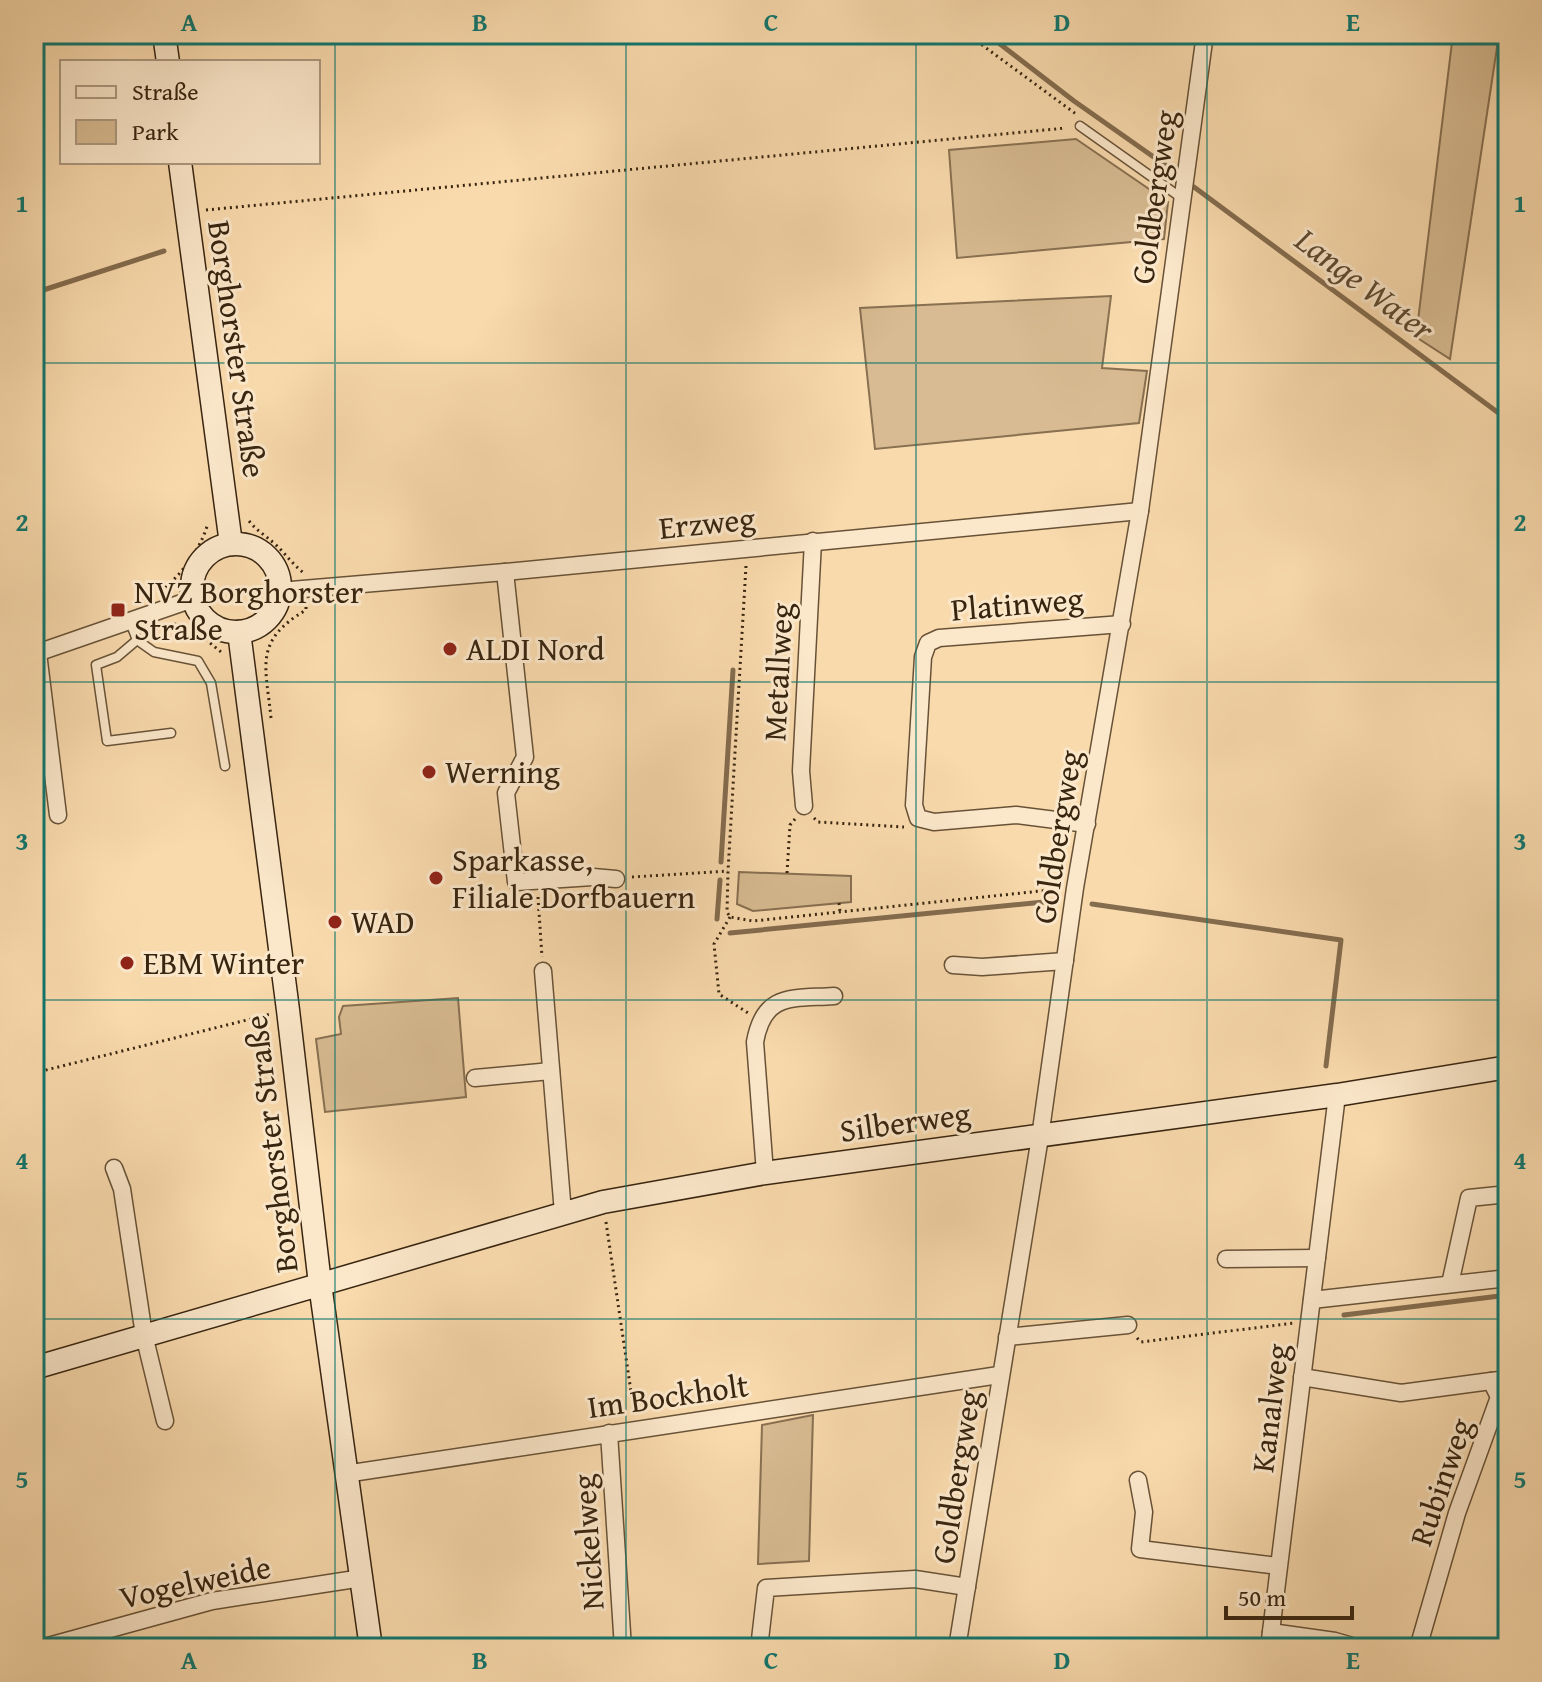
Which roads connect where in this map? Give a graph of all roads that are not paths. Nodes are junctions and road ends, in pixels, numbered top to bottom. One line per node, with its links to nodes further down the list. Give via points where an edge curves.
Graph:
1 (164, 34): 3 (main road)
2 (1205, 34): 6 (street, Goldbergweg)
3 (168, 60)
4 (1080, 126): 6 (lane)
5 (180, 164): 9 (main road, Borghorster Straße)
6 (1183, 199): 7 (street, Goldbergweg)
7 (1140, 511): 8 (street, Erzweg); 14 (street, Goldbergweg)
8 (813, 541): 10 (street, Erzweg); 20 (street, Metallweg, via 801,771)
9 (231, 544): 11 (main road, via 264,555 278,577); 12 (main road, via 203,559 195,571)
10 (505, 572): 11 (street, Erzweg); 23 (street, via 525,757 506,793 516,882)
11 (279, 591): 15 (main road, via 262,623)
12 (193, 599): 13 (street); 15 (main road, via 210,624)
13 (130, 622): 16 (lane); 17 (street)
14 (1122, 624): 22 (street, Goldbergweg); 22 (street, Platinweg, via 939,638 928,643 923,657 914,805 918,818 934,822 1016,815)
15 (239, 632): 40 (main road, Borghorster Straße)
16 (137, 640): 18 (lane, via 117,657 96,665 107,741); 19 (lane, via 154,652 198,661 211,683)
17 (36, 653): 21 (street)
18 (171, 733)
19 (225, 766)
20 (804, 806)
21 (58, 815)
22 (1087, 824): 24 (street, Goldbergweg)
23 (616, 879)
24 (1065, 961): 25 (street); 32 (street, Goldbergweg)
25 (953, 965)
26 (543, 971): 29 (street)
27 (834, 996): 34 (street, via 775,1003 759,1020 755,1042)
28 (1508, 1067): 31 (main road, Silberweg)
29 (551, 1071): 30 (street); 36 (street)
30 (475, 1078)
31 (1337, 1095): 32 (main road, Silberweg); 37 (street, Kanalweg)
32 (1040, 1137): 34 (main road, Silberweg); 45 (street, Goldbergweg)
33 (114, 1168): 44 (street, via 122,1189)
34 (765, 1173): 36 (main road, Silberweg)
35 (1508, 1194): 41 (street, via 1469,1198)
36 (563, 1213): 40 (main road, Silberweg)
37 (1317, 1258): 38 (street); 42 (street, Kanalweg)
38 (1226, 1259)
39 (1508, 1278): 41 (street)
40 (320, 1284): 44 (main road, Silberweg); 52 (main road, Borghorster Straße)
41 (1450, 1284): 42 (street)
42 (1312, 1300): 48 (street, Kanalweg)
43 (1128, 1325): 45 (street)
44 (144, 1335): 46 (main road, Silberweg); 50 (street)
45 (1007, 1337): 47 (street, Goldbergweg)
46 (34, 1368)
47 (999, 1375): 51 (street, Im Bockholt); 56 (street, Goldbergweg)
48 (1302, 1377): 49 (street, Rubinweg, via 1401,1393); 54 (street, Kanalweg)
49 (1500, 1380): 65 (street, Rubinweg, via 1499,1397 1457,1513)
50 (165, 1421)
51 (609, 1433): 52 (street, Im Bockholt); 61 (street, Nickelweg)
52 (345, 1474): 55 (main road, Borghorster Straße)
53 (1138, 1480): 54 (street, via 1144,1512 1140,1549)
54 (1278, 1566): 57 (street, Kanalweg)
55 (362, 1578): 58 (street, Vogelweide, via 212,1601); 60 (main road, Borghorster Straße)
56 (967, 1587): 62 (street, via 915,1579 766,1588); 63 (street, Goldbergweg)
57 (1270, 1640): 64 (street, via 1335,1641)
58 (71, 1644): 59 (street, Vogelweide)
59 (41, 1648)
60 (371, 1648)
61 (623, 1648)
62 (759, 1648)
63 (957, 1648)
64 (1359, 1648)
65 (1418, 1648)

